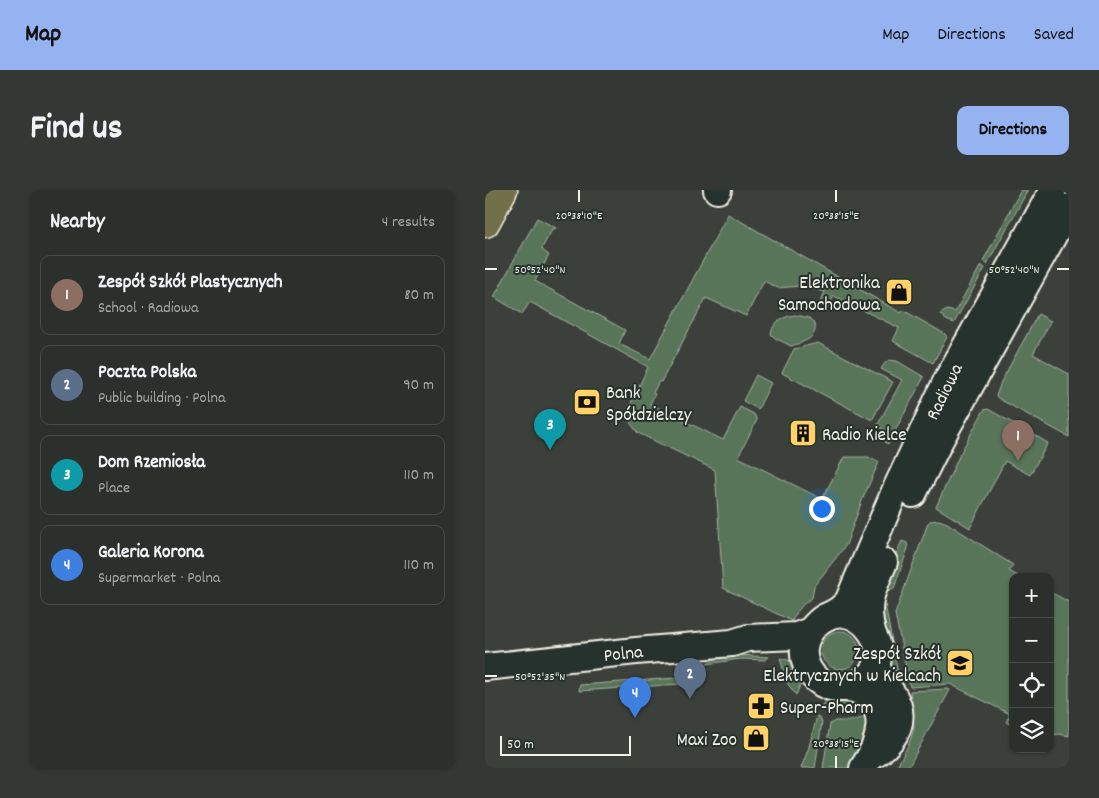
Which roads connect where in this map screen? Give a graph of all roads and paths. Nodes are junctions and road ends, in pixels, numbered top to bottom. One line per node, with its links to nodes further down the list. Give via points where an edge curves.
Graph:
1 (503, 190): 4 (main road)
2 (1053, 190): 5 (street, Radiowa, via 947,380 848,602)
3 (1069, 207): 6 (street, Radiowa, via 912,496 870,600 868,616)
4 (485, 223)
5 (817, 624): 6 (street, via 837,614 863,621); 7 (street, Polna, via 797,636 748,638); 8 (street, via 804,645)
6 (872, 631): 9 (street, via 878,647)
7 (732, 643): 8 (street, Polna, via 753,650 789,654); 10 (street, Polna)
8 (805, 661): 11 (street, via 821,683 837,688)
9 (876, 664): 11 (street, via 866,679); 12 (street, via 899,707 899,721 891,741)
10 (485, 667)
11 (850, 687): 12 (street, via 865,695 875,706 881,724)
12 (866, 764)

